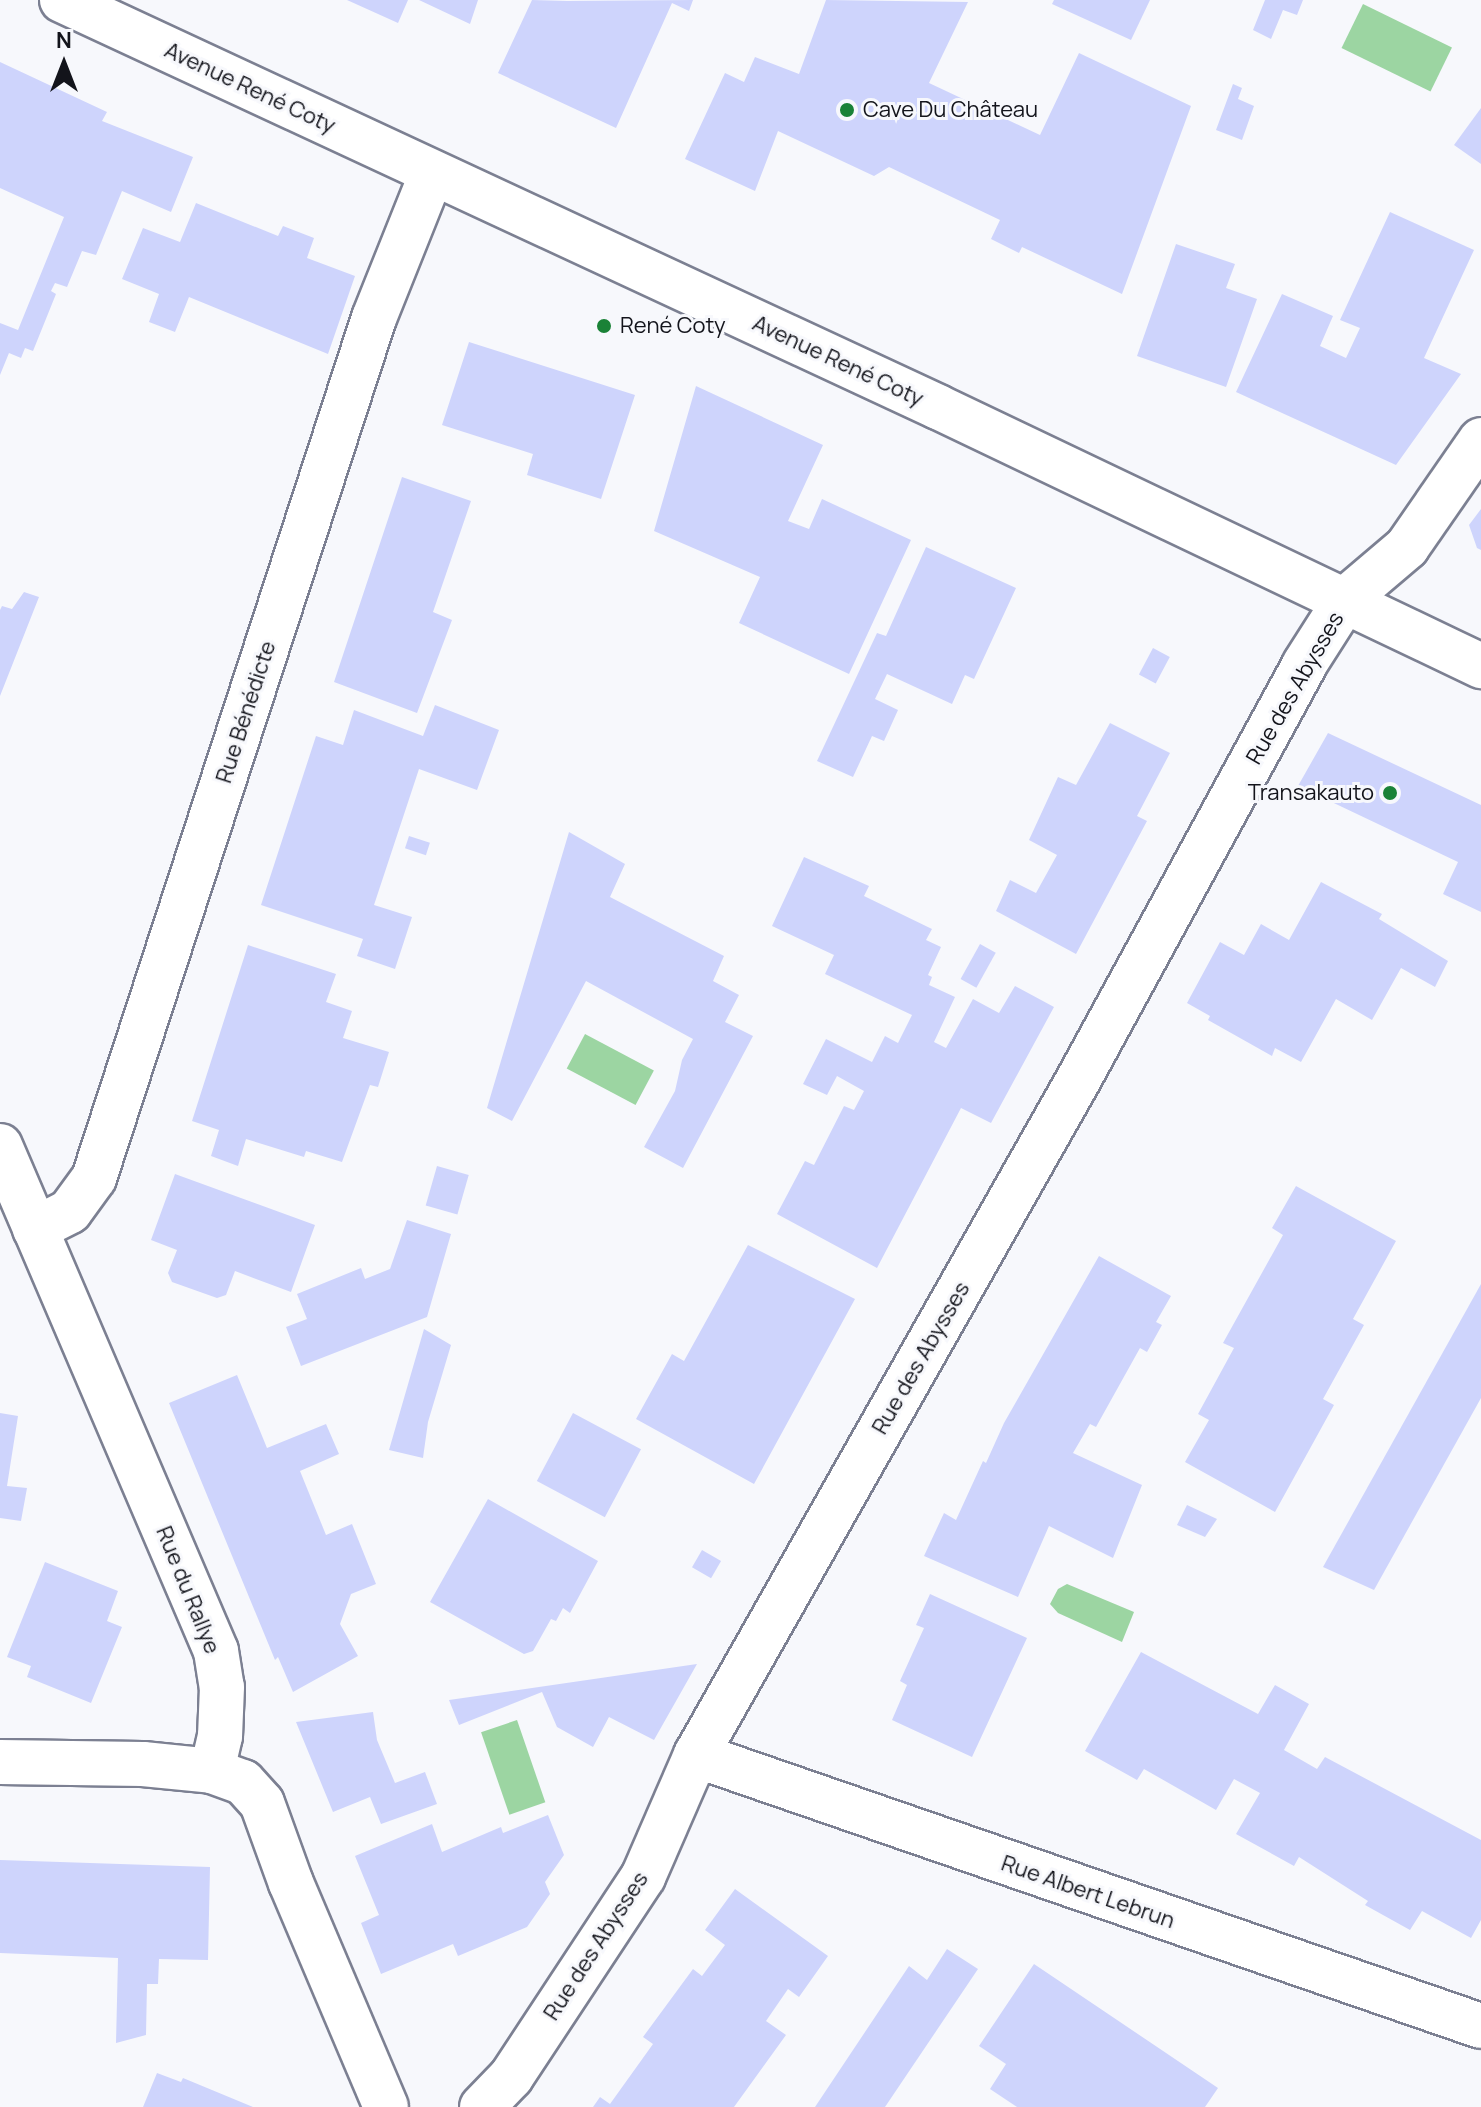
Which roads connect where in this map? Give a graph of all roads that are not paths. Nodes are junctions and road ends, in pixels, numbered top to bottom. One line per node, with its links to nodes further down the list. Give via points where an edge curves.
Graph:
1 (62, 0): 2 (street, Avenue René Coty)
2 (432, 173): 4 (street, Avenue René Coty); 7 (street, Rue Bénédicte, via 374,318 94,1178 70,1211)
3 (1481, 440): 4 (street, Rue des Abysses, via 1407,547)
4 (1346, 599): 5 (street, Avenue René Coty); 8 (street, Rue des Abysses, via 1304,665 1076,1084)
5 (1481, 666)
6 (0, 1146): 7 (street, Rue du Rallye)
7 (35, 1229): 10 (street, Rue du Rallye, via 216,1651 222,1687)
8 (696, 1755): 11 (street, Rue Albert Lebrun); 13 (street, Rue des Abysses, via 643,1877 511,2077)
9 (0, 1762): 10 (street, via 143,1764)
10 (212, 1771): 12 (street, via 243,1782 262,1803)
11 (1481, 2026)
12 (386, 2107)
13 (482, 2107)

